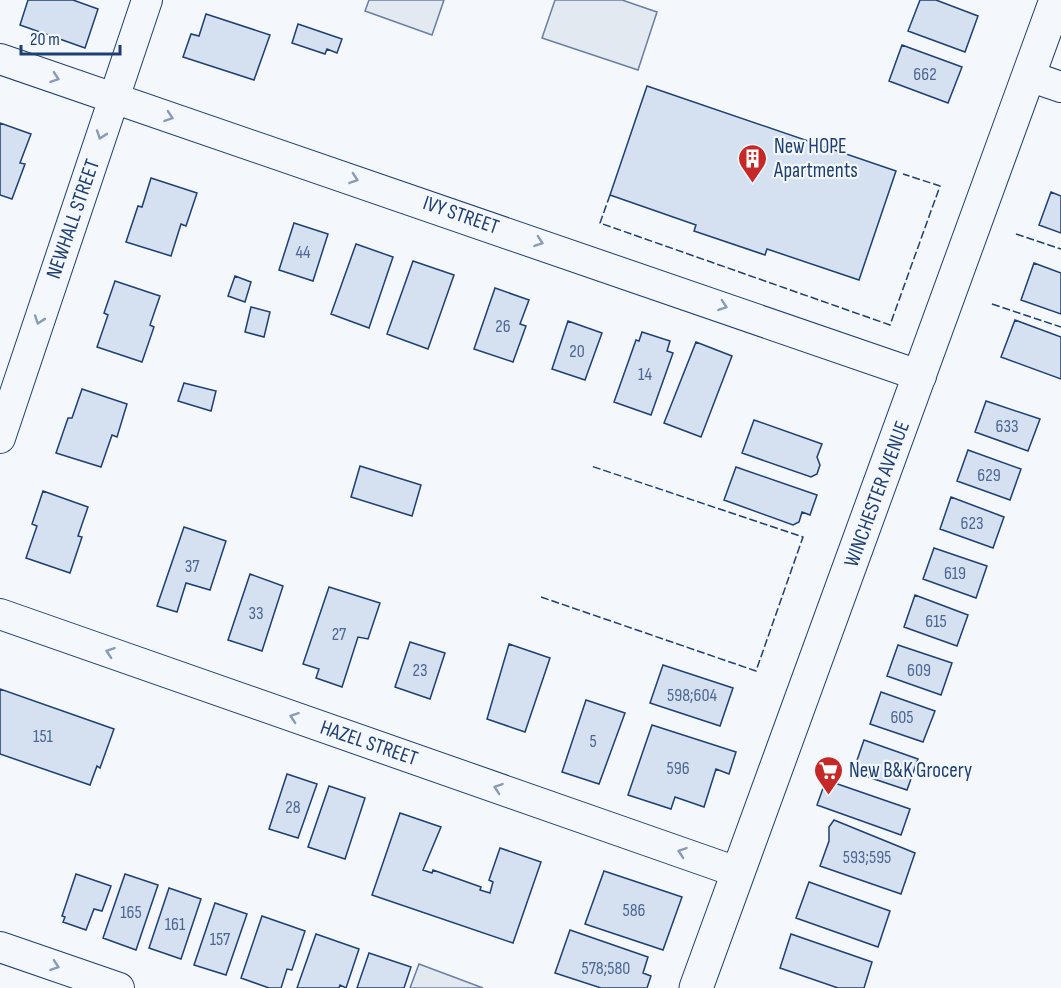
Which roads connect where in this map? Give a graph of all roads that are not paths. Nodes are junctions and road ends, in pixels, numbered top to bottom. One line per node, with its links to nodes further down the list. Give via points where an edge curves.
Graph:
1 (147, 0): 6 (street, NEWHALL STREET)
2 (1056, 0): 4 (street, WINCHESTER AVENUE)
3 (0, 59): 6 (street, IVY STREET, one-way to 6)
4 (1029, 76): 5 (street); 7 (street, WINCHESTER AVENUE)
5 (1061, 87)
6 (114, 98): 7 (street, IVY STREET, one-way to 7); 8 (street, NEWHALL STREET, one-way to 8)
7 (921, 376): 10 (street, WINCHESTER AVENUE)
8 (0, 438)
9 (0, 614): 10 (street, HAZEL STREET, one-way to 9)
10 (737, 872): 13 (street, WINCHESTER AVENUE)
11 (0, 947): 12 (street, one-way to 12)
12 (119, 988)
13 (696, 988)

